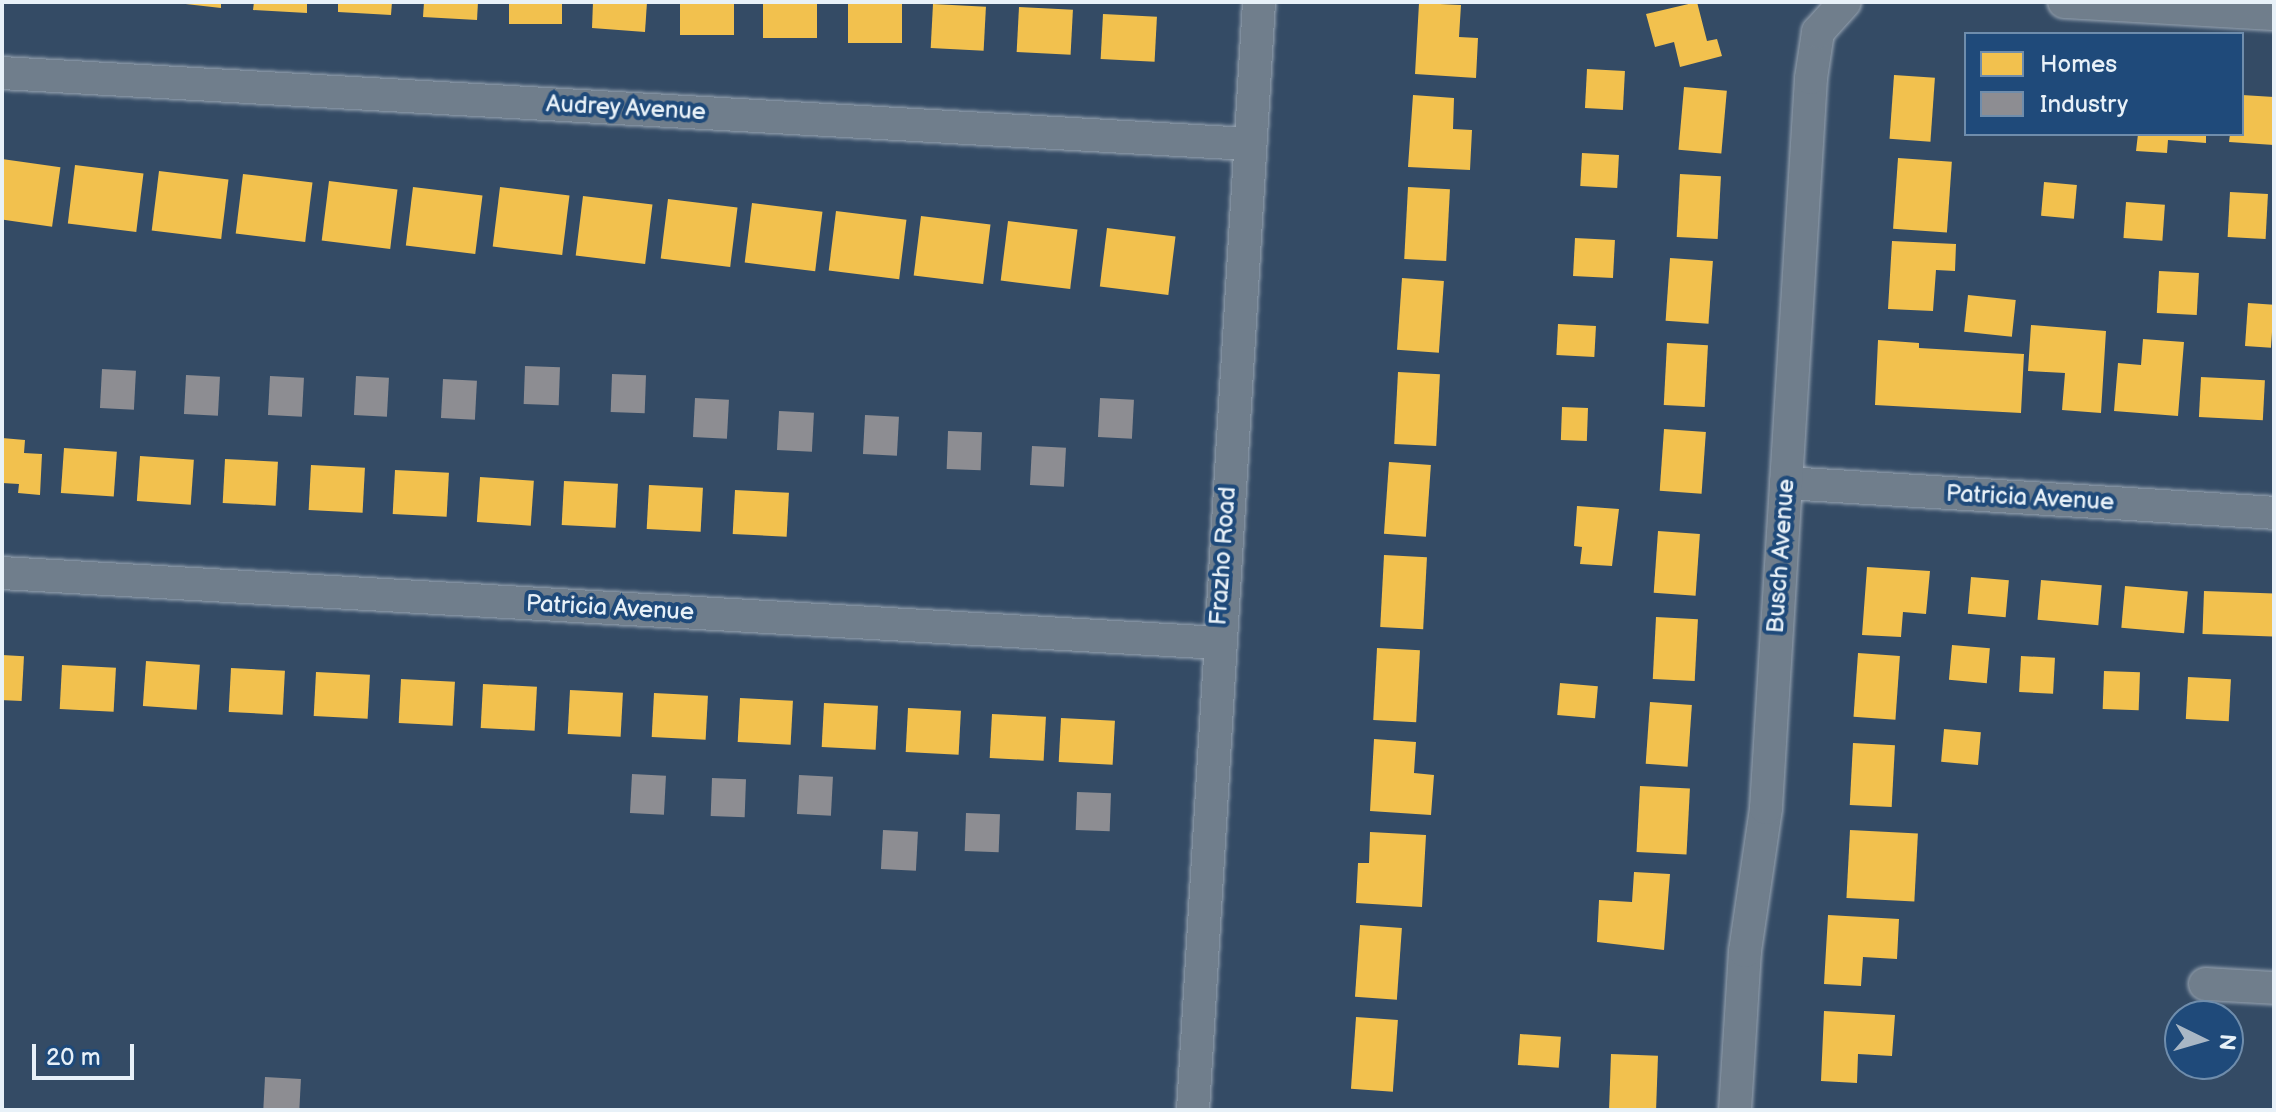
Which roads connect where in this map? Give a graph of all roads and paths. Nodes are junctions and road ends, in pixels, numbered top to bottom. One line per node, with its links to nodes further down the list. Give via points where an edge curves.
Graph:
1 (1259, 2): 6 (street, Frazho Road)
2 (2064, 2): 4 (street)
3 (1840, 5): 7 (street, Busch Avenue, via 1818,32 1811,78)
4 (2274, 14)
5 (2, 73): 6 (street, Audrey Avenue)
6 (1250, 144): 10 (street, Frazho Road)
7 (1786, 483): 8 (street, Patricia Avenue); 14 (street, Busch Avenue, via 1766,808 1745,951)
8 (2274, 513)
9 (2, 573): 10 (street, Patricia Avenue)
10 (1218, 643): 13 (street, Frazho Road)
11 (2205, 984): 12 (street)
12 (2274, 988)
13 (1193, 1110)
14 (1735, 1110)

